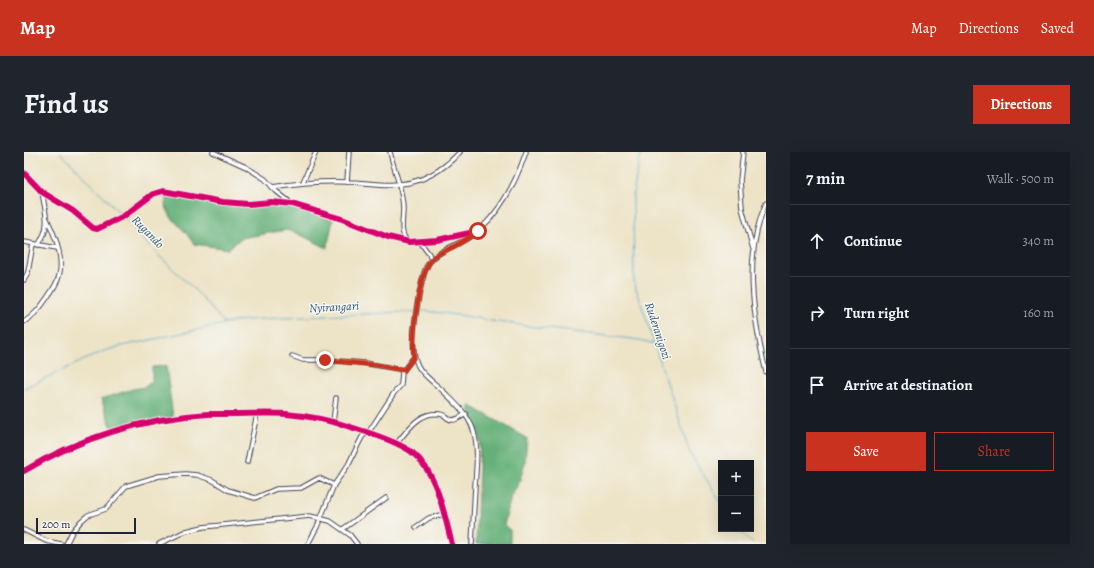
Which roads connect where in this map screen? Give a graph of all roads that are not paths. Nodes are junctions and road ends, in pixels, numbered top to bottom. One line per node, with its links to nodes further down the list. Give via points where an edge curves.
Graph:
1 (213, 152): 12 (street, via 251,170)
2 (316, 152): 9 (street)
3 (349, 152): 10 (street)
4 (390, 152): 11 (street)
5 (460, 152): 11 (street, via 434,174)
6 (526, 152): 17 (street, via 503,203)
7 (743, 152): 24 (street, via 740,181 742,208)
8 (24, 173): 13 (street)
9 (303, 182): 10 (street); 12 (street)
10 (347, 182): 11 (street)
11 (400, 184): 19 (street, via 403,235)
12 (272, 187): 15 (street)
13 (42, 192): 15 (street, via 97,229 124,216 157,192 223,202); 16 (street)
14 (766, 203): 24 (street)
15 (292, 204): 19 (street)
16 (47, 219): 22 (street, via 43,239); 23 (street)
17 (478, 231): 20 (street); 25 (street)
18 (24, 242): 21 (street)
19 (409, 242): 20 (street)
20 (420, 242): 25 (street)
21 (33, 244): 22 (street); 26 (street)
22 (38, 245): 23 (street)
23 (57, 248): 27 (street, via 60,270 58,279 36,313)
24 (753, 250): 31 (street, via 754,305)
25 (431, 260): 29 (street, via 426,269 418,304 414,328)
26 (24, 280)
27 (24, 322)
28 (292, 356): 30 (street, via 303,360 364,363)
29 (414, 357): 30 (street); 34 (street, via 420,370)
30 (404, 370): 36 (street, via 401,374 401,386)
31 (766, 372)
32 (336, 398): 35 (street)
33 (257, 414): 35 (street, via 288,414); 38 (street); 39 (street, via 208,414 135,425 69,448)
34 (466, 414): 37 (street, via 454,420 444,415 426,415 419,418); 53 (street, via 477,449)
35 (333, 422): 36 (street)
36 (366, 432): 37 (street); 40 (street)
37 (396, 444): 42 (street, via 413,454 425,467)
38 (246, 462)
39 (24, 472)
40 (334, 484): 43 (street); 48 (street, via 320,478 301,488 276,489 259,498 252,498 197,475 159,476 126,486 106,509 81,520)
41 (386, 498): 45 (street)
42 (444, 514): 44 (street, via 429,518); 52 (street)
43 (321, 518): 45 (street); 49 (street, via 300,516 203,527 186,531); 50 (street)
44 (416, 527)
45 (343, 529): 51 (street)
46 (24, 530): 47 (street, via 46,541)
47 (61, 544)
48 (66, 544)
49 (159, 544)
50 (308, 544)
51 (357, 544)
52 (452, 544)
53 (472, 544)

